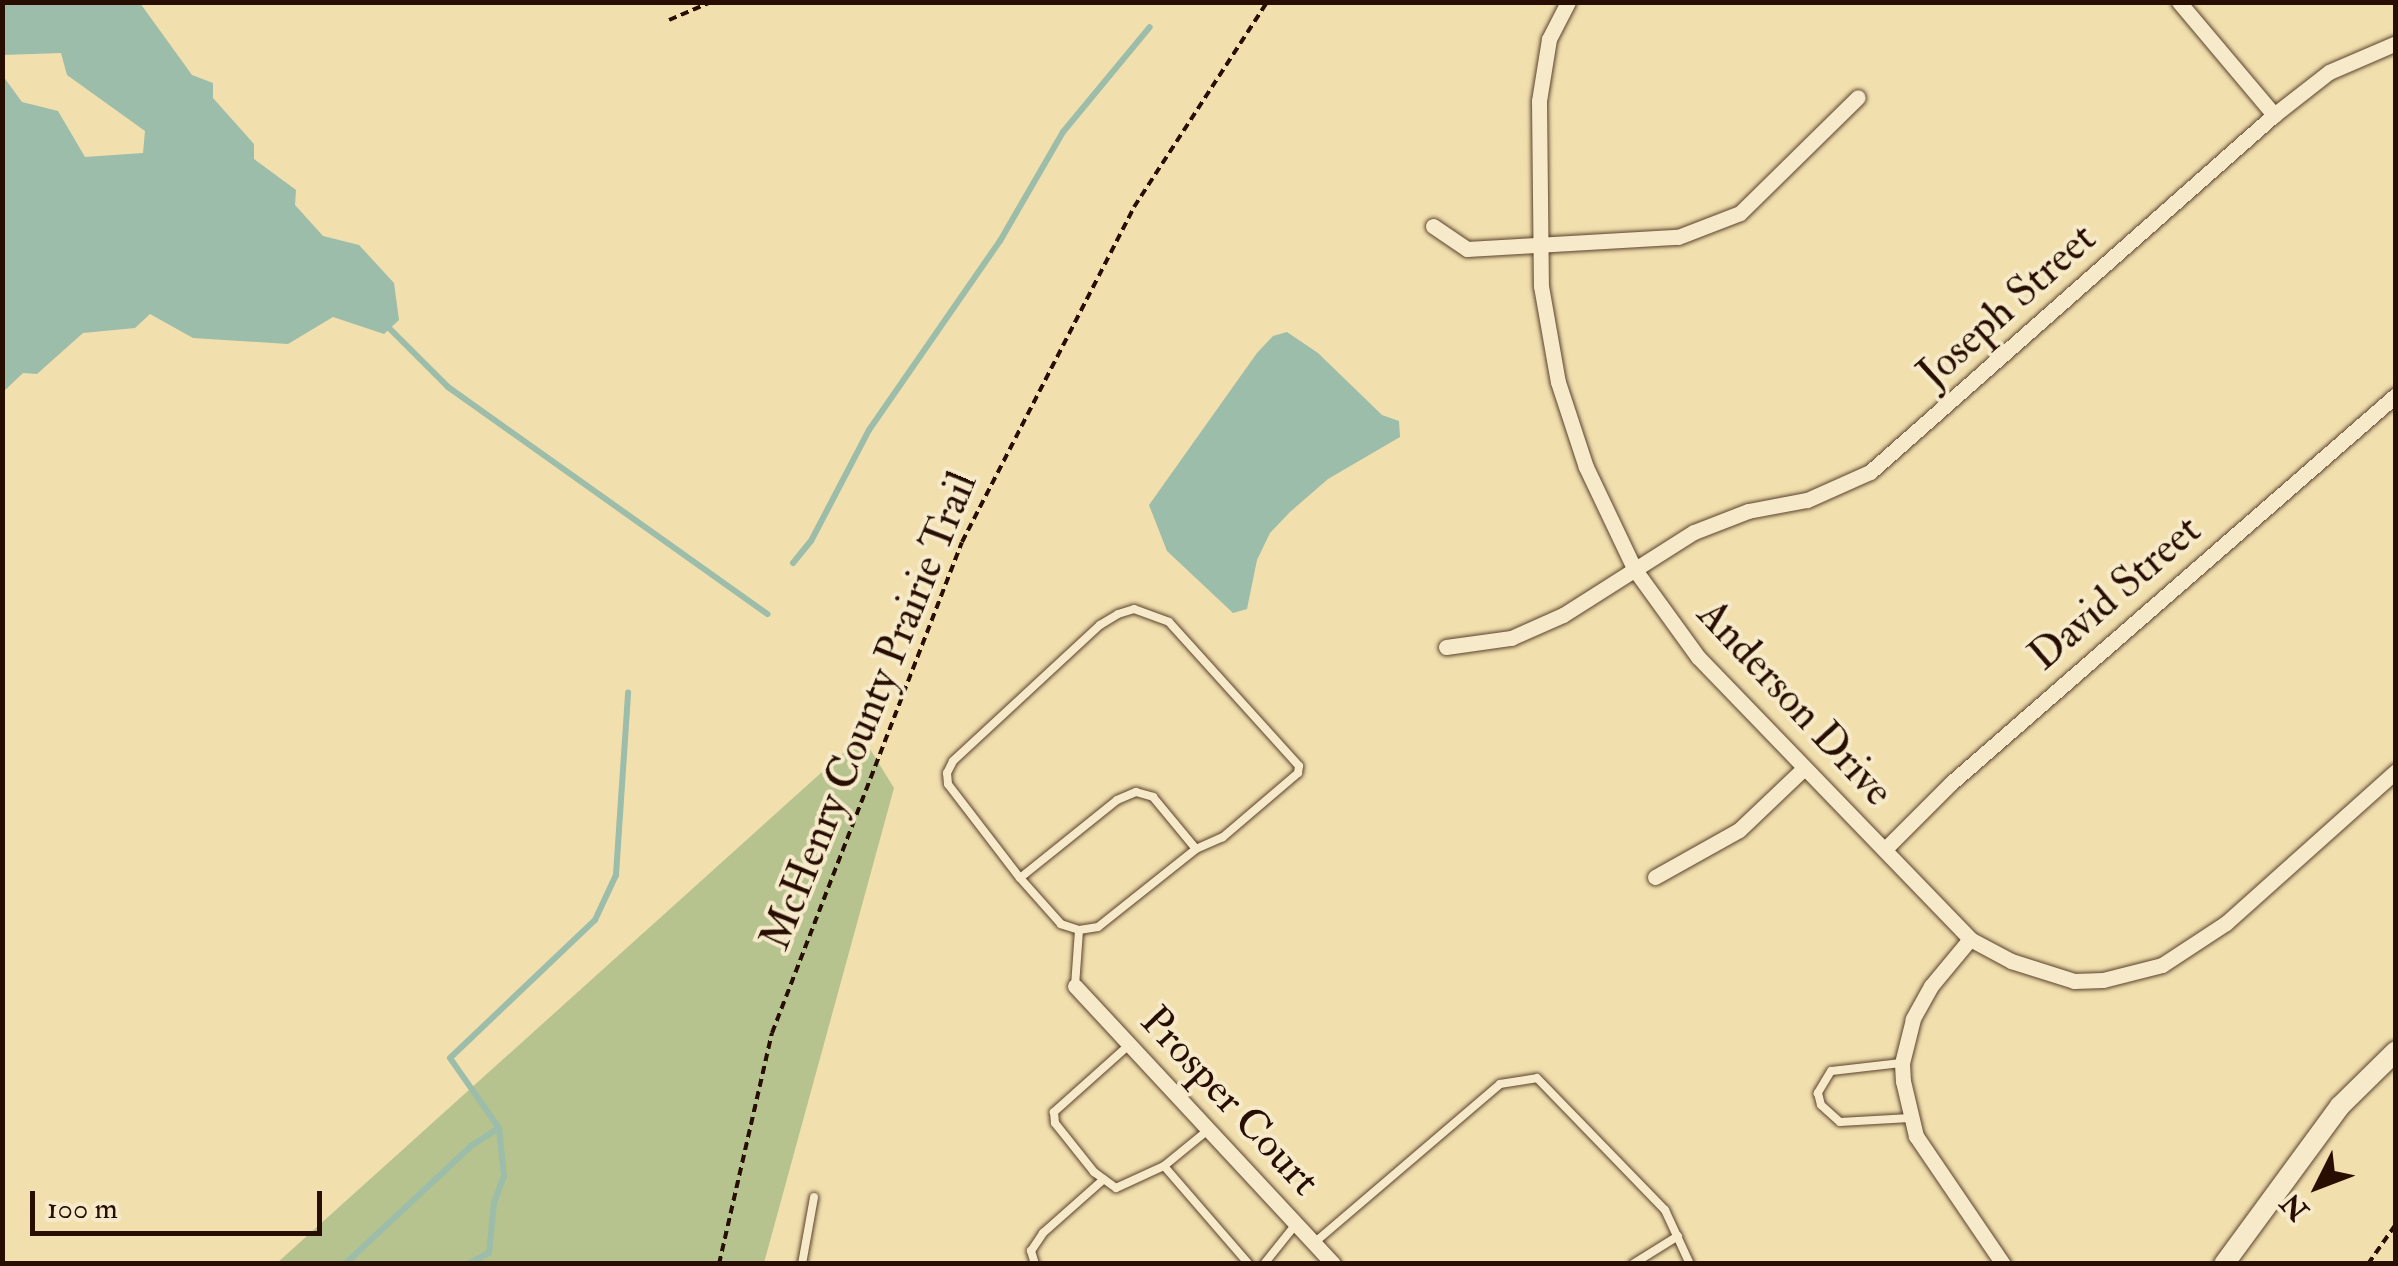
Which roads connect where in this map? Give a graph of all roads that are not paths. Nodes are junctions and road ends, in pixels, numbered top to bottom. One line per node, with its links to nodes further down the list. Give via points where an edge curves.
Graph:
1 (1568, 2): 7 (street, Anderson Drive, via 1550,39 1539,101)
2 (2179, 2): 5 (street)
3 (2396, 42): 5 (street, Joseph Street, via 2329,72)
4 (1858, 97): 7 (street, via 1740,212 1678,236)
5 (2274, 115): 9 (street, Joseph Street, via 1870,472 1807,500 1748,511 1694,532)
6 (1433, 226): 7 (street, via 1467,249)
7 (1541, 246): 9 (street, Anderson Drive, via 1546,330 1558,382 1586,467)
8 (2396, 395): 14 (street, David Street, via 1950,782)
9 (1635, 570): 10 (street, Joseph Street, via 1564,615 1511,638); 11 (street, Anderson Drive, via 1698,657)
10 (1446, 647)
11 (1804, 769): 14 (street, Anderson Drive); 15 (street, via 1739,830)
12 (2396, 771): 18 (street, Anderson Drive, via 2226,922 2162,965 2074,981 2011,961)
13 (1196, 849): 16 (lane, via 1153,797 1136,792); 16 (lane, via 1223,838 1299,766 1169,622 1134,610 1100,625 947,773 948,784); 17 (lane, via 1098,927)
14 (1885, 849): 18 (street, Anderson Drive)
15 (1655, 877)
16 (1020, 878): 17 (lane, via 1061,924)
17 (1079, 930): 19 (lane)
18 (1970, 939): 22 (street, via 1913,1018)
19 (1074, 986): 20 (street, Prosper Court)
20 (1129, 1045): 24 (street, Prosper Court); 26 (lane, via 1054,1112 1055,1123)
21 (2396, 1051): 39 (street, via 2340,1106)
22 (1902, 1063): 23 (street); 23 (lane, via 1831,1071 1818,1093 1820,1105 1840,1122)
23 (1910, 1118): 38 (street, via 1932,1164)
24 (1208, 1130): 25 (lane); 28 (street, Prosper Court)
25 (1164, 1166): 26 (lane, via 1116,1188); 33 (lane)
26 (1104, 1179): 32 (lane, via 1043,1233 1032,1250)
27 (814, 1196): 31 (lane)
28 (1296, 1224): 30 (street, Prosper Court); 34 (lane)
29 (1678, 1236): 30 (lane, via 1666,1210 1538,1078 1500,1084); 36 (lane); 37 (lane)
30 (1314, 1243): 35 (street, Prosper Court)
31 (802, 1264)
32 (1036, 1264)
33 (1250, 1264)
34 (1264, 1264)
35 (1334, 1264)
36 (1633, 1264)
37 (1690, 1264)
38 (2002, 1264)
39 (2224, 1264)

